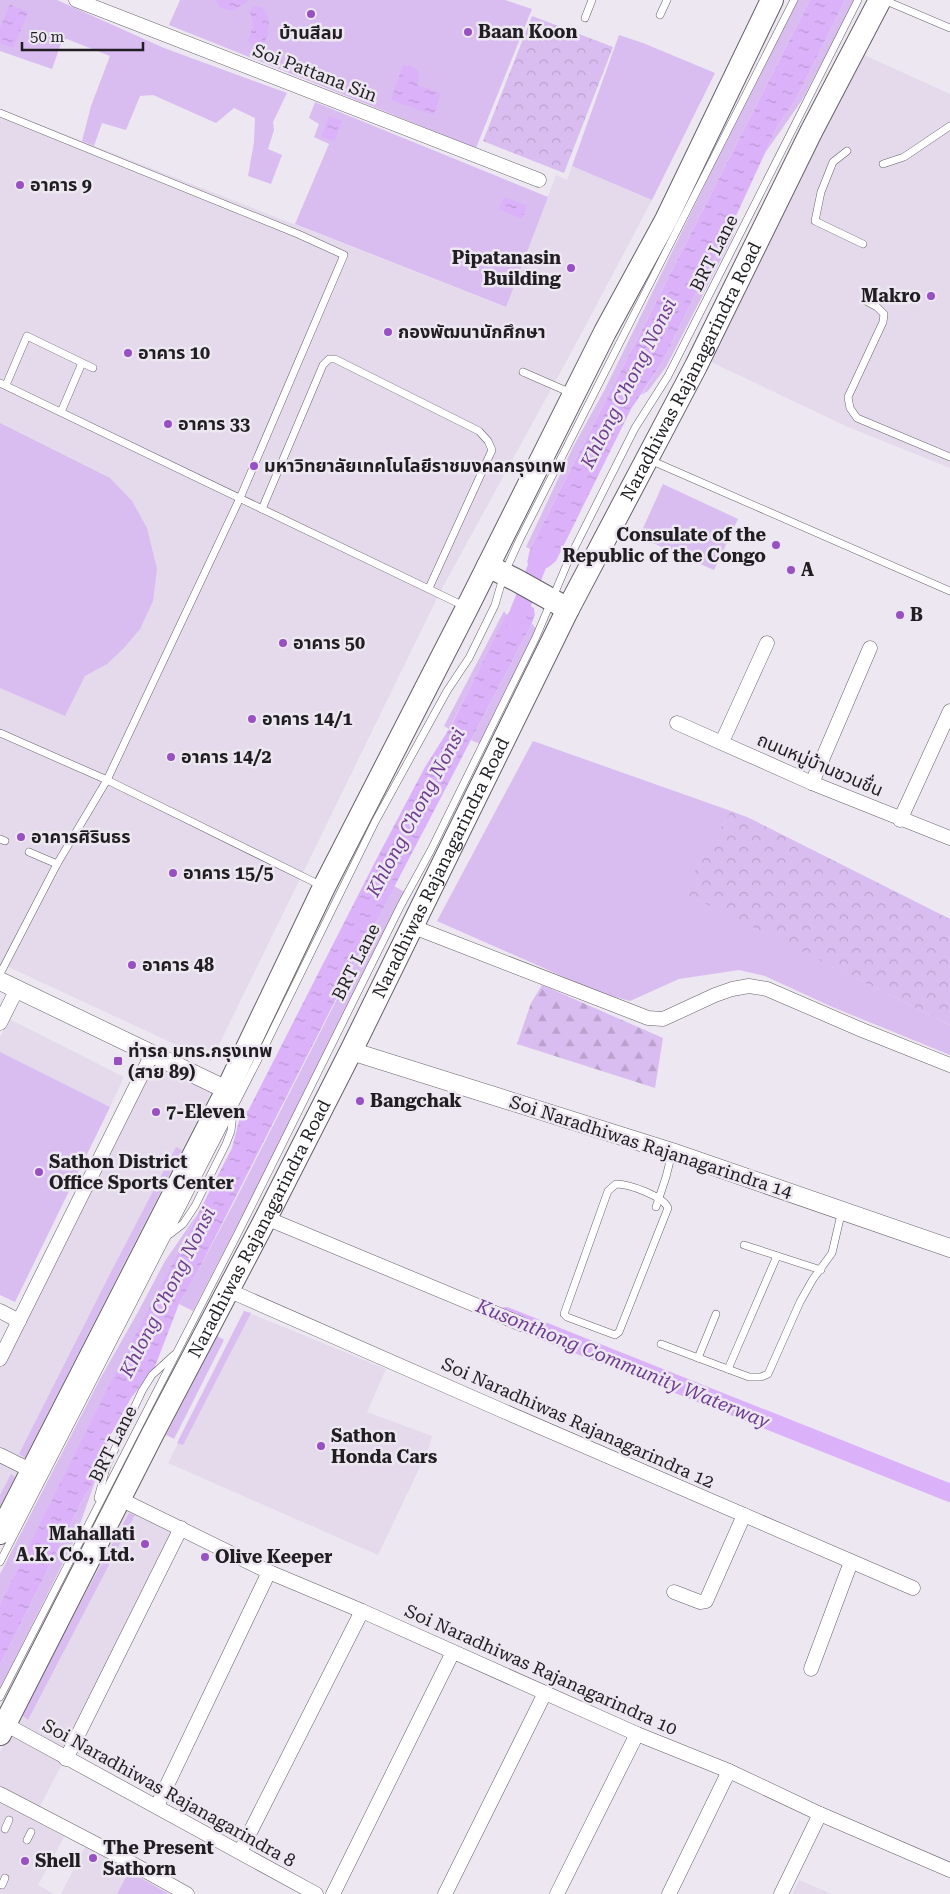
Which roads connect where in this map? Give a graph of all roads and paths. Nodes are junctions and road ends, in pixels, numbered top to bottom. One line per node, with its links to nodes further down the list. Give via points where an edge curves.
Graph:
1 (76, 0): 15 (street, Soi Pattana Sin)
2 (592, 0): 9 (lane)
3 (667, 0): 8 (lane)
4 (772, 0): 22 (main road, via 666,220)
5 (794, 0): 28 (lane)
6 (858, 0): 31 (lane, BRT Lane, via 672,367 635,428 570,557)
7 (882, 0): 10 (lane); 25 (main road, Naradhiwas Rajanagarindra Road, via 811,132)
8 (660, 15)
9 (584, 18)
10 (950, 28)
11 (0, 113): 26 (lane, via 344,255)
12 (950, 126): 14 (lane, via 904,157)
13 (847, 151): 16 (lane, via 833,162 821,192 815,221)
14 (883, 164)
15 (540, 180)
16 (863, 244)
17 (866, 301): 24 (lane, via 884,314 883,322 848,397 850,408 858,418)
18 (82, 363): 19 (lane); 21 (lane, via 27,336); 23 (lane)
19 (93, 368)
20 (523, 372): 22 (lane)
21 (3, 384): 23 (lane)
22 (573, 395): 28 (main road)
23 (62, 412): 26 (lane)
24 (950, 457)
25 (647, 458): 30 (lane); 31 (main road, Naradhiwas Rajanagarindra Road)
26 (240, 498): 27 (lane); 39 (lane)
27 (262, 509): 29 (lane); 29 (lane, via 323,365 329,359 335,359 479,430 492,450)
28 (503, 573): 31 (main road); 32 (main road); 54 (lane, via 495,605 469,658 447,691 375,822)
29 (429, 588): 32 (lane)
30 (950, 591)
31 (552, 601): 46 (main road, Naradhiwas Rajanagarindra Road); 70 (lane, BRT Lane, via 432,850)
32 (467, 608): 45 (main road)
33 (767, 643): 38 (street)
34 (870, 648): 40 (street)
35 (950, 711): 41 (street)
36 (677, 722): 38 (street, ถนนหมู่บ้านชวนชื่น)
37 (0, 733): 39 (lane)
38 (722, 742): 40 (street, ถนนหมู่บ้านชวนชื่น)
39 (107, 780): 44 (lane); 45 (lane)
40 (812, 783): 41 (street, ถนนหมู่บ้านชวนชื่น)
41 (900, 820): 42 (street, ถนนหมู่บ้านชวนชื่น)
42 (950, 838)
43 (29, 852): 44 (lane)
44 (57, 864): 47 (lane)
45 (324, 887): 54 (main road)
46 (412, 926): 51 (main road, Naradhiwas Rajanagarindra Road); 53 (street, via 648,1018 662,1019 732,989 749,986 767,990)
47 (0, 974)
48 (0, 981): 49 (street)
49 (17, 988): 50 (street); 52 (street)
50 (0, 1023)
51 (351, 1051): 55 (street, Soi Naradhiwas Rajanagarindra 14); 59 (main road, Naradhiwas Rajanagarindra Road)
52 (152, 1054): 54 (street); 67 (street)
53 (950, 1065)
54 (230, 1098): 75 (main road); 81 (lane, via 168,1235)
55 (672, 1152): 56 (lane); 58 (street, Soi Naradhiwas Rajanagarindra 14)
56 (660, 1198): 56 (lane, via 668,1211 618,1334 613,1335 566,1316 564,1312 609,1189 620,1184); 57 (lane)
57 (656, 1207)
58 (842, 1210): 61 (street, Soi Naradhiwas Rajanagarindra 14); 63 (lane, via 832,1254)
59 (266, 1218): 64 (main road, Naradhiwas Rajanagarindra Road); 68 (street)
60 (744, 1245): 62 (lane)
61 (950, 1248)
62 (777, 1256): 63 (lane); 73 (lane)
63 (821, 1270): 73 (lane, via 800,1302 768,1374 749,1377)
64 (230, 1291): 76 (main road, Naradhiwas Rajanagarindra Road); 78 (street, Soi Naradhiwas Rajanagarindra 12)
65 (0, 1311): 67 (street)
66 (716, 1314): 71 (lane)
67 (20, 1321): 72 (street)
68 (521, 1324)
69 (661, 1344): 71 (lane)
70 (178, 1351): 77 (lane, BRT Lane); 77 (lane, via 152,1375 142,1390 106,1468)
71 (698, 1358): 73 (lane)
72 (0, 1359)
73 (728, 1369)
74 (0, 1455): 75 (street)
75 (32, 1471): 80 (main road)
76 (120, 1499): 79 (street, Soi Naradhiwas Rajanagarindra 10); 91 (main road, Naradhiwas Rajanagarindra Road)
77 (94, 1512): 90 (lane, BRT Lane)
78 (744, 1515): 82 (street, Soi Naradhiwas Rajanagarindra 12); 85 (street, via 706,1601 700,1602)
79 (182, 1528): 83 (street, Soi Naradhiwas Rajanagarindra 10); 93 (street)
80 (0, 1533)
81 (0, 1562)
82 (851, 1562): 84 (street, Soi Naradhiwas Rajanagarindra 12); 88 (street)
83 (269, 1572): 86 (street, Soi Naradhiwas Rajanagarindra 10); 96 (street)
84 (913, 1588)
85 (674, 1592)
86 (362, 1611): 87 (street, Soi Naradhiwas Rajanagarindra 10); 102 (street)
87 (453, 1652): 89 (street, Soi Naradhiwas Rajanagarindra 10); 106 (street)
88 (811, 1669)
89 (545, 1693): 92 (street, Soi Naradhiwas Rajanagarindra 10); 107 (street)
90 (0, 1697)
91 (2, 1729): 93 (street, Soi Naradhiwas Rajanagarindra 8)
92 (637, 1734): 94 (street, Soi Naradhiwas Rajanagarindra 10); 108 (street)
93 (66, 1759): 96 (street, Soi Naradhiwas Rajanagarindra 8)
94 (729, 1772): 97 (street, Soi Naradhiwas Rajanagarindra 10); 109 (street)
95 (0, 1794): 104 (street)
96 (157, 1806): 102 (street, Soi Naradhiwas Rajanagarindra 8)
97 (820, 1814): 103 (street, Soi Naradhiwas Rajanagarindra 10); 110 (street)
98 (9, 1820): 99 (lane)
99 (5, 1829)
100 (31, 1832): 101 (lane)
101 (27, 1840)
102 (240, 1852): 105 (street, Soi Naradhiwas Rajanagarindra 8)
103 (950, 1870)
104 (187, 1894)
105 (316, 1894)
106 (333, 1894)
107 (445, 1894)
108 (557, 1894)
109 (669, 1894)
110 (780, 1894)

